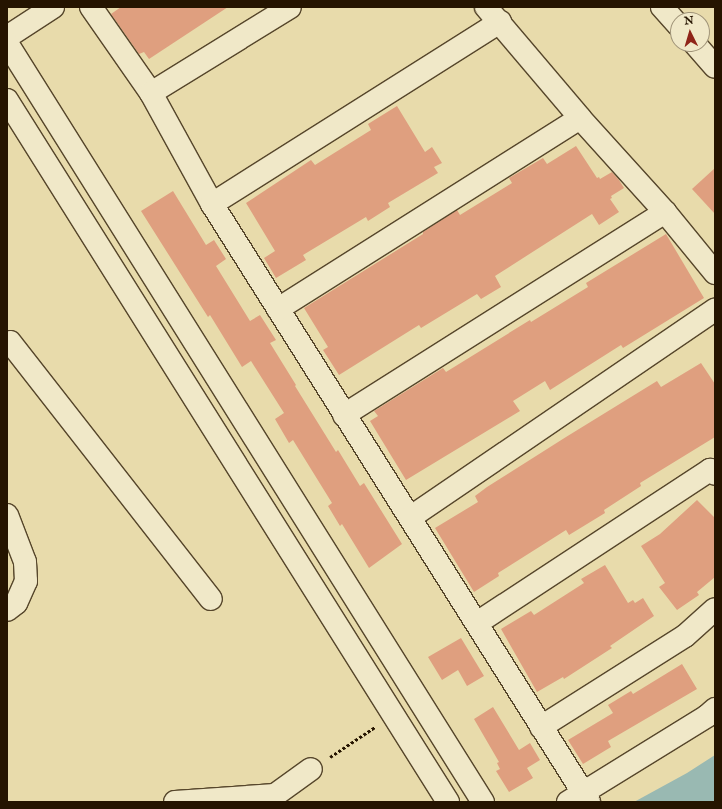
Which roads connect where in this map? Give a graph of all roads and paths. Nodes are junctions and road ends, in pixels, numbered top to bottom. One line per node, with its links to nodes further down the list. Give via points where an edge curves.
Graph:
1 (53, 7): 7 (street)
2 (91, 7): 11 (street)
3 (290, 7): 11 (street)
4 (662, 7): 6 (street)
5 (493, 14): 13 (street); 14 (street)
6 (670, 16)
7 (7, 37)
8 (7, 43): 35 (street)
9 (702, 52): 10 (street)
10 (715, 67)
11 (151, 93): 14 (street)
12 (7, 100): 29 (street)
13 (580, 118): 15 (street); 17 (street)
14 (212, 204): 17 (street)
15 (665, 212): 16 (street); 20 (street)
16 (715, 273)
17 (278, 309): 20 (street)
18 (715, 310): 23 (street)
19 (8, 340): 24 (street)
20 (344, 415): 23 (street)
21 (715, 474): 27 (street, via 710,470)
22 (7, 515): 26 (street, via 25,562 26,581 16,603)
23 (411, 517): 27 (street)
24 (211, 599)
25 (715, 609): 30 (street, via 685,636)
26 (7, 610)
27 (477, 623): 30 (street)
28 (715, 709): 32 (street)
29 (393, 715): 31 (path); 34 (street)
30 (541, 727): 32 (street)
31 (311, 770): 33 (street, via 275,795)
32 (580, 799)
33 (175, 802)
34 (448, 802)
35 (483, 802)

